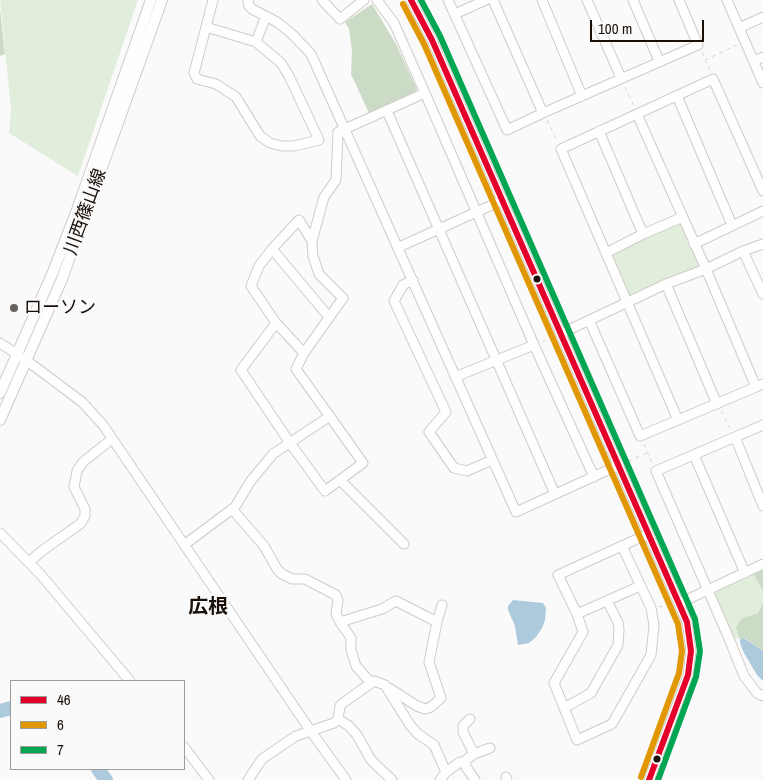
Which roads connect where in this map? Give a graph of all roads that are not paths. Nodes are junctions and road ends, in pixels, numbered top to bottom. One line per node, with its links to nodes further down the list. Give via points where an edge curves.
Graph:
1 (152, 0): 63 (main road, 川西篠山線, via 78,210)
2 (162, 0): 64 (main road, 川西篠山線, via 82,228)
3 (213, 0): 20 (street)
4 (248, 0): 18 (street, via 252,9)
5 (322, 0): 6 (street, via 340,19)
6 (364, 0)
7 (377, 0): 28 (street, via 394,23)
8 (411, 0): 37 (street)
9 (448, 0): 17 (street)
10 (486, 0): 17 (street)
11 (493, 0): 32 (street)
12 (542, 0): 29 (street)
13 (587, 0): 26 (street)
14 (633, 0): 24 (street)
15 (679, 0): 24 (street, via 698,45)
16 (726, 0): 21 (street)
17 (455, 14): 32 (street, via 507,130)
18 (266, 16): 22 (street); 34 (street, via 292,34 311,54)
19 (763, 17): 21 (street)
20 (206, 27): 22 (street); 22 (street, via 194,73 197,79 216,84 236,97 260,136 270,143 294,146 319,140 281,63)
21 (739, 28): 25 (street)
22 (256, 42)
23 (763, 57): 25 (street)
24 (659, 61): 26 (street)
25 (754, 61): 27 (street)
26 (621, 78): 29 (street)
27 (763, 83)
28 (425, 93): 31 (street); 39 (street)
29 (582, 96): 32 (street)
30 (677, 96): 33 (street); 36 (street, via 714,79); 41 (street)
31 (387, 111): 34 (street); 42 (street)
32 (544, 113)
33 (637, 114): 35 (street); 40 (street)
34 (345, 128): 44 (street, via 338,132 336,180 324,197); 47 (street)
35 (599, 131): 43 (street); 50 (street, via 561,149)
36 (763, 191)
37 (503, 200): 39 (street); 59 (street)
38 (763, 211): 41 (street)
39 (477, 213): 42 (street); 61 (street)
40 (682, 217): 43 (street); 45 (street)
41 (732, 225): 45 (street)
42 (439, 230): 47 (street); 65 (street)
43 (643, 234): 50 (street)
44 (312, 241): 48 (street, via 298,220); 56 (street, via 319,274 344,298)
45 (694, 244): 51 (street)
46 (763, 244): 49 (street)
47 (398, 248): 52 (street)
48 (272, 249): 56 (street); 58 (street, via 259,266 251,286)
49 (743, 252): 51 (street); 54 (street)
50 (606, 253): 55 (street)
51 (706, 269): 53 (street); 67 (street)
52 (413, 280): 66 (street); 78 (street, via 403,286 394,302 446,412 429,432 454,468 467,472)
53 (666, 284): 55 (street); 69 (street)
54 (763, 294)
55 (627, 302): 57 (street); 72 (street)
56 (329, 317): 62 (street)
57 (590, 320): 59 (street); 72 (street, via 640,436)
58 (276, 324): 62 (street); 76 (street, via 241,370)
59 (562, 333): 79 (street)
60 (0, 343): 63 (street)
61 (534, 345): 65 (street); 80 (street)
62 (304, 353): 70 (street, via 296,369)
63 (16, 354): 64 (street); 68 (main road, 川西篠山線)
64 (26, 360): 71 (main road, 川西篠山線); 75 (street, via 82,402)
65 (497, 360): 66 (street); 82 (street)
66 (455, 377): 78 (street)
67 (759, 386): 69 (street)
68 (0, 393)
69 (717, 404): 72 (street)
70 (330, 416): 76 (street); 81 (street, via 363,463)
71 (0, 420)
72 (678, 420)
73 (763, 425): 74 (street)
74 (735, 437): 77 (street); 83 (street)
75 (112, 439): 87 (street); 90 (street, via 83,462 77,471 74,488 85,509 80,524)
76 (290, 442): 81 (street, via 325,491); 84 (street, via 273,454)
77 (694, 454): 92 (street); 94 (street, via 656,471)
78 (492, 460): 82 (street, via 516,512)
79 (618, 466): 80 (street); 86 (street)
80 (594, 476): 82 (street)
81 (340, 480): 88 (street)
82 (555, 494)
83 (763, 506)
84 (232, 509): 87 (street); 99 (street, via 264,546 277,570 292,579 305,579 336,595 336,614)
85 (0, 533): 90 (street)
86 (648, 534): 89 (street); 96 (street)
87 (184, 544): 108 (street)
88 (404, 544)
89 (622, 546): 93 (street); 98 (street, via 558,575)
90 (29, 562): 101 (street)
91 (763, 564): 92 (street)
92 (745, 573): 94 (street)
93 (640, 586): 95 (street); 105 (street, via 651,608 654,626 651,655 612,724 577,740)
94 (708, 591): 96 (street); 104 (street, via 744,676)
95 (607, 601): 98 (street); 105 (street, via 618,622 618,645 591,693)
96 (680, 603): 119 (street, via 690,640 688,674)
97 (442, 605): 100 (street)
98 (577, 614): 105 (street, via 583,632 554,683)
99 (340, 622): 100 (street, via 382,609 396,601); 102 (street, via 351,638 356,666)
100 (436, 622): 103 (street, via 430,662 441,698 425,709)
101 (129, 680)
102 (371, 684): 103 (street, via 377,681); 106 (street, via 340,706)
103 (385, 685): 113 (street, via 410,725 434,745)
104 (763, 696)
105 (564, 708)
106 (338, 719): 108 (street); 117 (street, via 357,735 371,760)
107 (470, 719): 111 (street, via 463,726 463,732)
108 (310, 730): 115 (street, via 288,740 262,759); 116 (street)
109 (185, 748): 114 (street)
110 (490, 748): 111 (street)
111 (474, 754): 112 (street)
112 (465, 762): 113 (street, via 460,762); 118 (street)
113 (443, 776)
114 (209, 780)
115 (248, 780)
116 (346, 780)
117 (392, 780)
118 (475, 780)
119 (650, 780)

